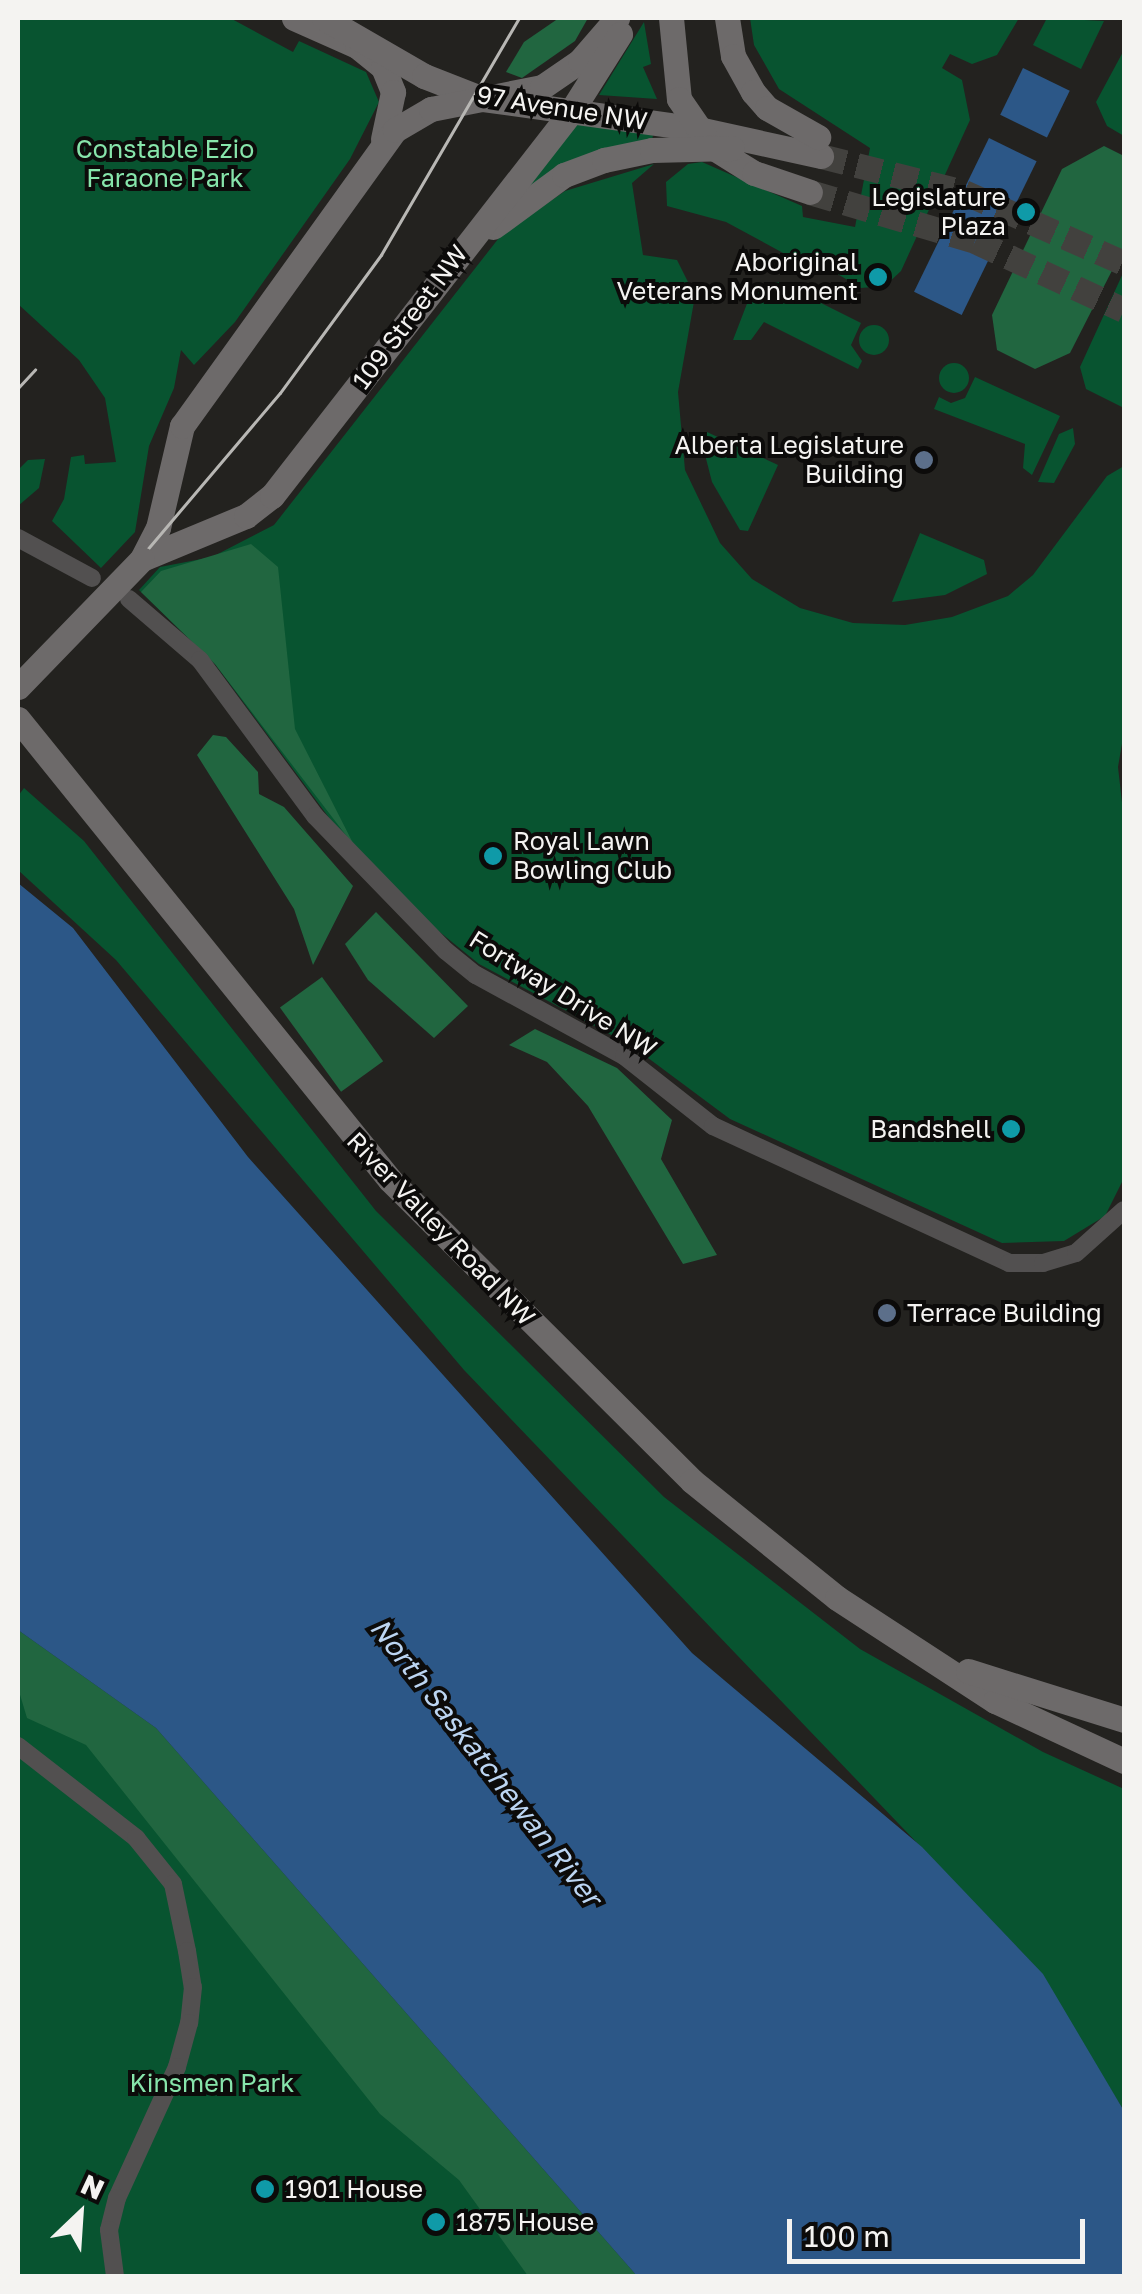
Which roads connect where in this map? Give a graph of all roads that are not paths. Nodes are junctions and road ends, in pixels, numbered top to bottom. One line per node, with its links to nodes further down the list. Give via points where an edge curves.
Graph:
1 (294, 18): 10 (main road, via 357,46 382,67 393,108)
2 (324, 18): 7 (main road, 97 Avenue NW, via 424,76)
3 (617, 18): 7 (main road, 109 Street NW, via 580,60 542,86)
4 (629, 18): 8 (main road, 109 Street NW)
5 (670, 18): 9 (main road, 97 Avenue NW, via 674,84)
6 (727, 18): 9 (main road, 97 Avenue NW, via 733,56 754,92 820,146)
7 (484, 98): 8 (main road, 97 Avenue NW); 10 (main road, 109 Street NW, via 412,118)
8 (572, 110): 9 (main road, 97 Avenue NW); 12 (main road, 109 Street NW)
9 (705, 138): 11 (main road, 97 Avenue NW, via 754,173); 12 (main road, via 564,175 514,207)
10 (379, 148): 14 (main road, 109 Street NW, via 269,311 190,413 172,454 158,528)
11 (810, 192)
12 (448, 268): 14 (main road, 109 Street NW, via 272,496 230,524)
13 (18, 538): 15 (street)
14 (142, 558): 17 (main road, 109 Street NW, bridge)
15 (92, 578)
16 (129, 599): 19 (street, Fortway Drive NW, via 186,645 322,824 446,951 476,975 624,1056 713,1126 1008,1262 1043,1263 1076,1253)
17 (18, 686)
18 (18, 720): 20 (main road, River Valley Road NW, via 390,1180 692,1481 837,1598)
19 (1124, 1210)
20 (940, 1662): 21 (main road, River Valley Road NW); 23 (main road, River Valley Road NW, via 1060,1737)
21 (1124, 1720)
22 (18, 1746): 24 (street, via 124,1825 173,1884 194,1986 177,2067 117,2198 109,2230)
23 (1124, 1761)
24 (116, 2276)

